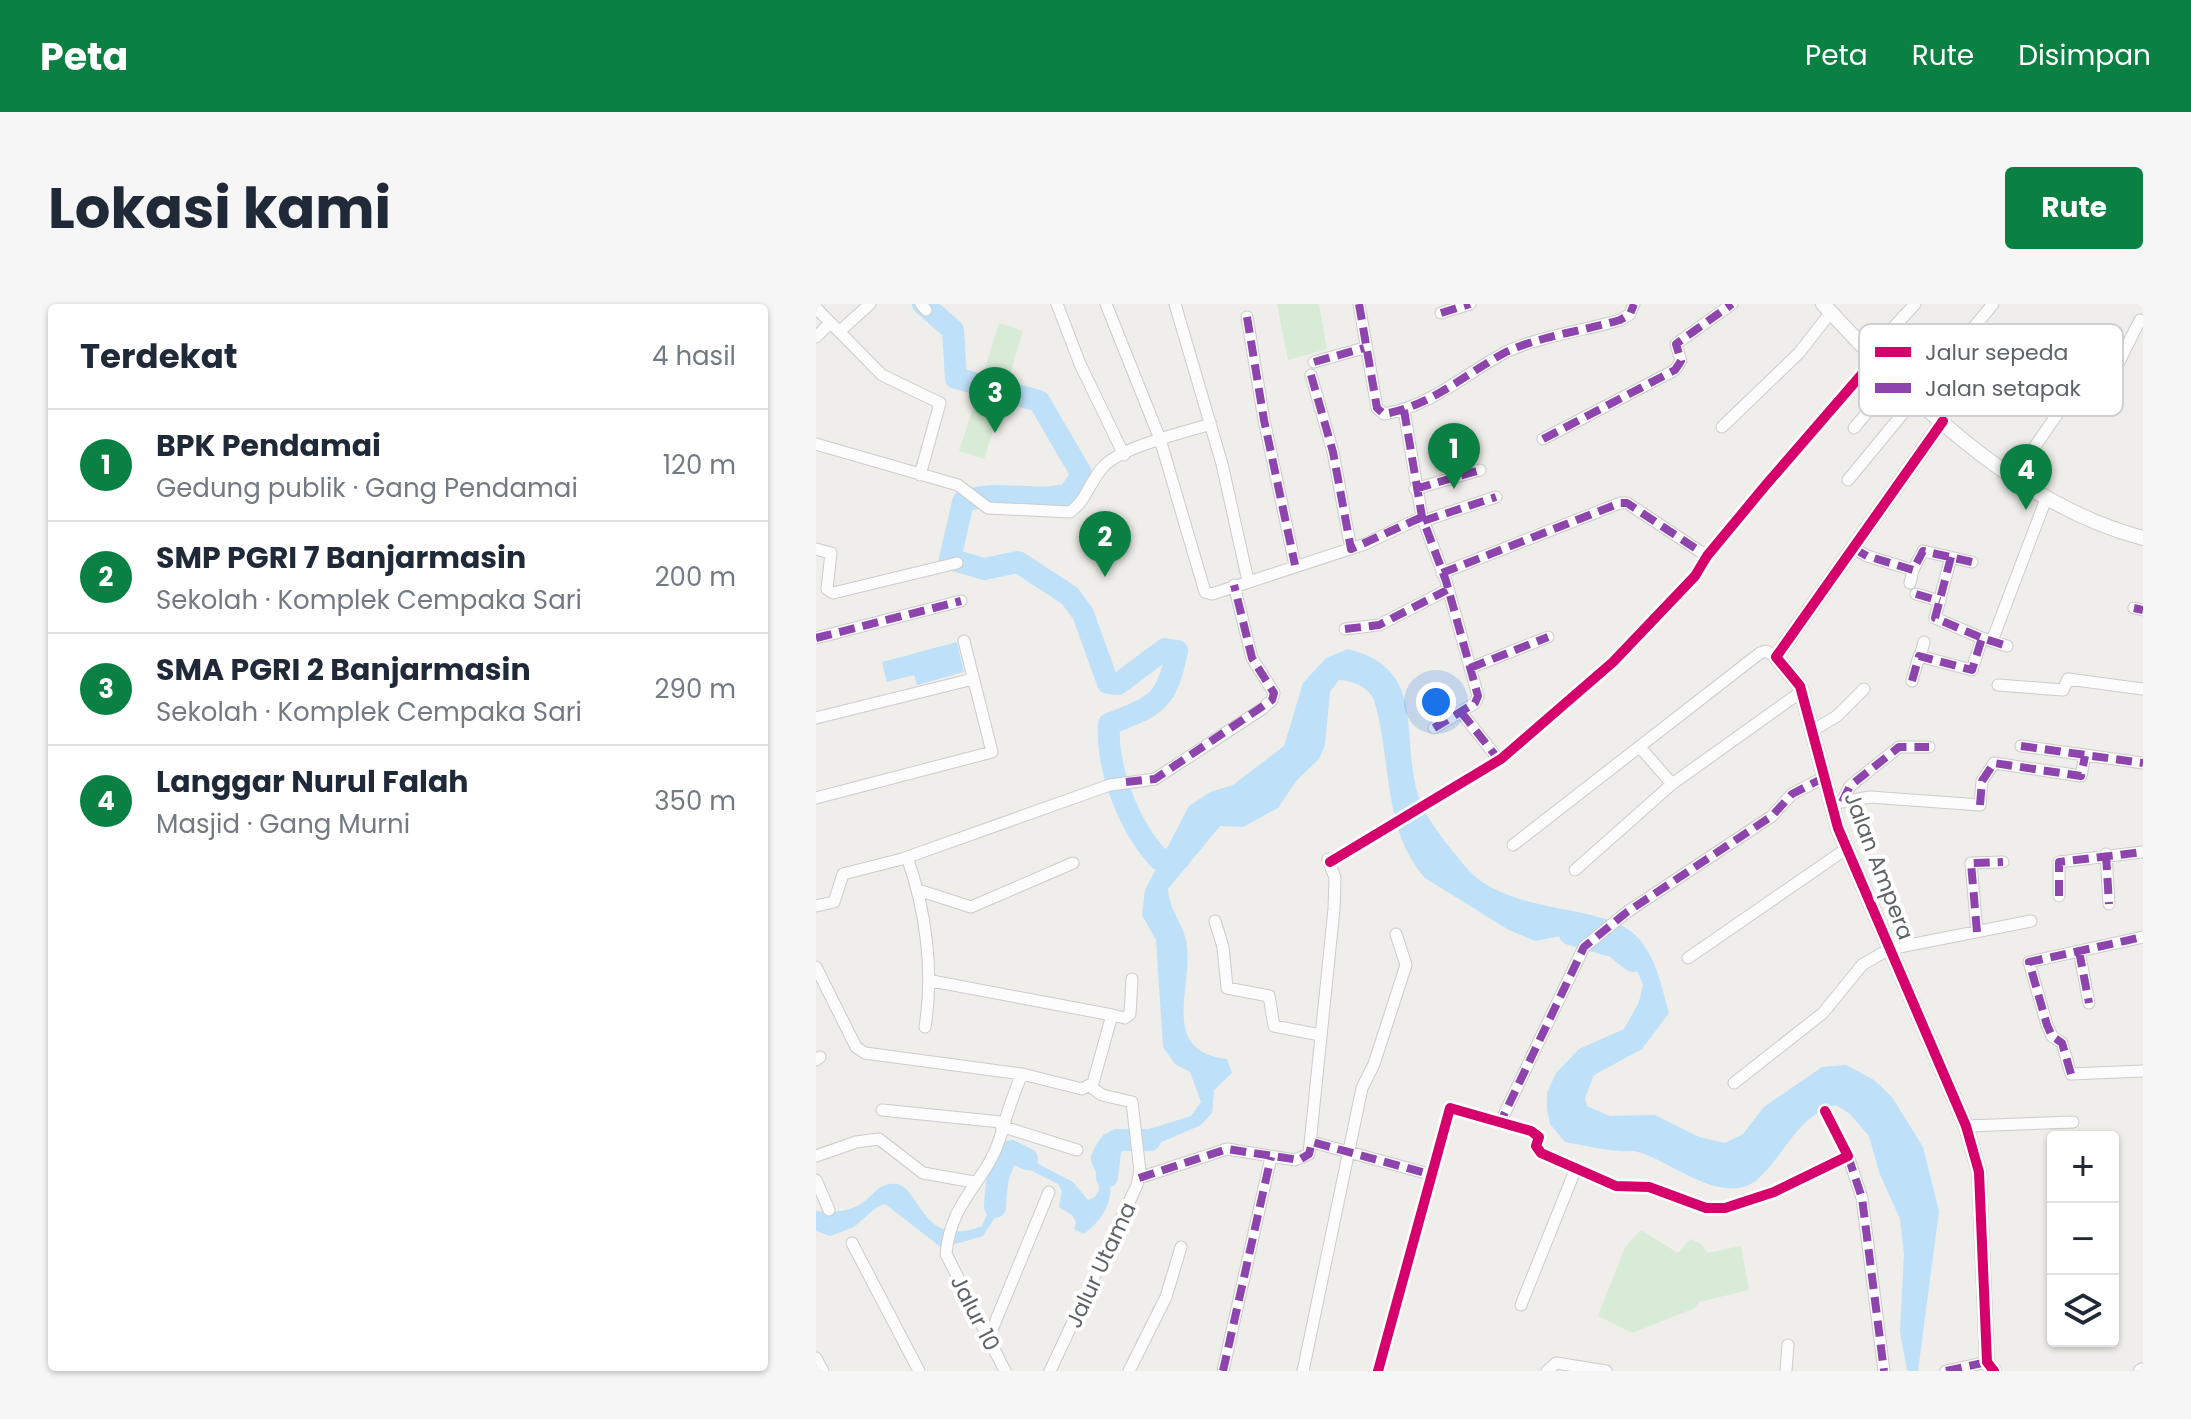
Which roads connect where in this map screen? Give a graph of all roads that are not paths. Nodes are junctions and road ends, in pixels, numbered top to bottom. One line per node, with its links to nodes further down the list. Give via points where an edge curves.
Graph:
1 (870, 304): 18 (street)
2 (1057, 304): 38 (street)
3 (1106, 304): 35 (street)
4 (1175, 304): 32 (street)
5 (1359, 304): 21 (street)
6 (1470, 304): 13 (street)
7 (1634, 304): 26 (street, via 1620,320 1508,351)
8 (1732, 304): 36 (street, via 1676,344 1681,361 1675,370)
9 (1915, 304): 16 (street)
10 (1993, 304): 17 (street)
11 (816, 308): 18 (street)
12 (1827, 308): 20 (street); 33 (street, via 1799,353)
13 (1441, 313)
14 (1247, 317): 55 (street)
15 (2140, 320): 22 (street)
16 (1898, 324)
17 (1976, 324)
18 (835, 327): 19 (street); 40 (street, via 882,375 941,405)
19 (816, 337)
20 (1859, 342)
21 (1364, 348): 23 (street); 26 (street, via 1377,408 1384,414)
22 (2123, 354)
23 (1314, 362)
24 (1859, 372): 51 (street)
25 (1311, 375): 50 (street, via 1333,452)
26 (1404, 410): 43 (street)
27 (1864, 416): 34 (street)
28 (1899, 416): 42 (street)
29 (1937, 416): 31 (street)
30 (2056, 416): 41 (street)
31 (1943, 421): 41 (street); 48 (street)
32 (1211, 424): 35 (street); 58 (street)
33 (1722, 427)
34 (1854, 428)
35 (1160, 439): 38 (street); 59 (street, via 1205,592)
36 (1543, 439)
37 (816, 444): 40 (street)
38 (1124, 455): 40 (street, via 1106,463 1070,512 985,506 967,489)
39 (1480, 470): 43 (street)
40 (920, 475)
41 (2013, 478): 45 (street)
42 (1848, 480)
43 (1415, 489): 46 (street)
44 (1496, 497): 46 (street)
45 (2046, 499): 47 (street); 66 (street)
46 (1422, 519): 50 (street); 57 (street)
47 (2143, 538)
48 (1853, 548): 56 (street); 70 (street)
49 (816, 549): 54 (street, via 831,553 827,589 833,593)
50 (1351, 549): 55 (street)
51 (1707, 556): 57 (street, via 1620,503); 87 (street, via 1695,576 1613,662)
52 (1951, 557): 53 (street); 56 (street, via 1921,551); 62 (street)
53 (1972, 562)
54 (957, 563)
55 (1295, 565): 58 (street)
56 (1913, 570): 62 (street, via 1913,589)
57 (1442, 573): 60 (street)
58 (1248, 581): 59 (street)
59 (1234, 585): 97 (street, via 1252,658 1274,693 1272,700 1155,779 1110,785)
60 (1447, 590): 63 (street, via 1379,625); 72 (street)
61 (961, 601): 65 (street)
62 (1940, 601): 66 (street, via 1935,618)
63 (1345, 629)
64 (1548, 637): 72 (street)
65 (816, 638)
66 (1987, 639): 69 (street); 71 (street, via 1972,670)
67 (964, 641): 73 (street)
68 (1924, 642): 71 (street)
69 (2007, 646)
70 (1776, 657): 78 (street, Jalan Ampera); 84 (street, via 1760,653)
71 (1920, 657): 74 (street)
72 (1470, 668): 79 (street, via 1478,700)
73 (973, 679): 80 (street); 91 (street, via 992,752)
74 (1912, 681)
75 (1998, 685): 77 (street, via 2063,690 2068,679)
76 (1864, 689): 82 (street, via 1832,721)
77 (2143, 689)
78 (1802, 691): 82 (street, Jalan Ampera); 90 (street)
79 (1461, 712): 81 (street); 87 (street)
80 (816, 718)
81 (1434, 728)
82 (1812, 731): 89 (street, Jalan Ampera)
83 (2021, 746): 86 (street)
84 (1640, 747): 90 (street); 93 (street)
85 (1929, 747): 92 (street, via 1899,747)
86 (2085, 756): 88 (street); 92 (street, via 2081,776 1994,763 1982,781 1980,805 1870,797)
87 (1499, 760): 119 (street, via 1329,861 1335,878 1334,909)
88 (2143, 763)
89 (1825, 777): 92 (street, Jalan Ampera); 127 (street, via 1792,794 1772,816 1627,912 1584,947)
90 (1672, 784): 100 (street)
91 (816, 798)
92 (1836, 803): 94 (street, Jalan Ampera)
93 (1513, 845)
94 (1846, 849): 110 (street, Jalan Ampera); 112 (street)
95 (2143, 852): 96 (street)
96 (2106, 854): 102 (street, via 2059,862); 103 (street)
97 (907, 857): 101 (street); 104 (street, via 843,874 834,902)
98 (2003, 862): 107 (street, via 1971,863)
99 (1073, 863): 101 (street, via 971,907)
100 (1575, 870)
101 (918, 890): 118 (street, via 929,1002)
102 (2059, 896)
103 (2109, 904)
104 (816, 906)
105 (1215, 921): 119 (street, via 1227,988 1269,996 1274,1026)
106 (2031, 921): 107 (street)
107 (1977, 932): 110 (street)
108 (1396, 934): 132 (street, via 1406,965 1362,1088)
109 (2143, 937): 111 (street)
110 (1889, 949): 122 (street, via 1862,965 1823,1013); 129 (street, Jalan Ampera)
111 (2079, 951): 116 (street); 120 (street, via 2029,962 2047,1025 2062,1043 2071,1074)
112 (1688, 958)
113 (816, 967): 121 (street, via 860,1051)
114 (1132, 979): 117 (street, via 1130,1014)
115 (932, 981): 117 (street)
116 (2089, 1003)
117 (1112, 1015): 123 (street)
118 (925, 1027)
119 (1320, 1035): 130 (street)
120 (2143, 1071)
121 (1022, 1074): 123 (street); 128 (street)
122 (1734, 1083)
123 (1091, 1087): 138 (street, Jalur Utama, via 1102,1095 1130,1100)
124 (882, 1110): 128 (street)
125 (1825, 1111): 134 (street)
126 (2073, 1122): 129 (street)
127 (1500, 1123): 136 (street, via 1537,1134 1541,1153); 137 (street, via 1450,1108)
128 (1001, 1124): 131 (street); 140 (street, via 1000,1137)
129 (1966, 1126): 149 (street, Jalan Ampera, via 1979,1172)
130 (1312, 1142): 132 (street); 135 (street, via 1309,1154 1299,1160)
131 (1077, 1150)
132 (1350, 1152): 137 (street); 157 (street)
133 (816, 1156): 140 (street, via 879,1139 923,1173)
134 (1848, 1156): 136 (street, via 1774,1192 1725,1208 1706,1208 1649,1187 1616,1186); 161 (street, via 1862,1198)
135 (1271, 1157): 138 (street, via 1244,1149 1219,1150); 156 (street)
136 (1576, 1168): 145 (street)
137 (1429, 1174): 158 (street)
138 (1139, 1178): 154 (street, Jalur Utama)
139 (816, 1180): 142 (street)
140 (974, 1182): 146 (street, Jalur 10, via 958,1207 946,1254)
141 (1049, 1192): 146 (street)
142 (829, 1210)
143 (852, 1243): 152 (street)
144 (1181, 1247): 155 (street, via 1166,1297)
145 (1521, 1305)
146 (989, 1337): 153 (street, Jalur 10)
147 (1788, 1345): 160 (street)
148 (816, 1358): 151 (street)
149 (1990, 1367): 162 (street)
150 (1599, 1370): 159 (street, via 1556,1363)
151 (823, 1371)
152 (919, 1371)
153 (1005, 1371)
154 (1050, 1371)
155 (1129, 1371)
156 (1223, 1371)
157 (1303, 1371)
158 (1378, 1371)
159 (1547, 1371)
160 (1786, 1371)
161 (1884, 1371)
162 (1946, 1371)

